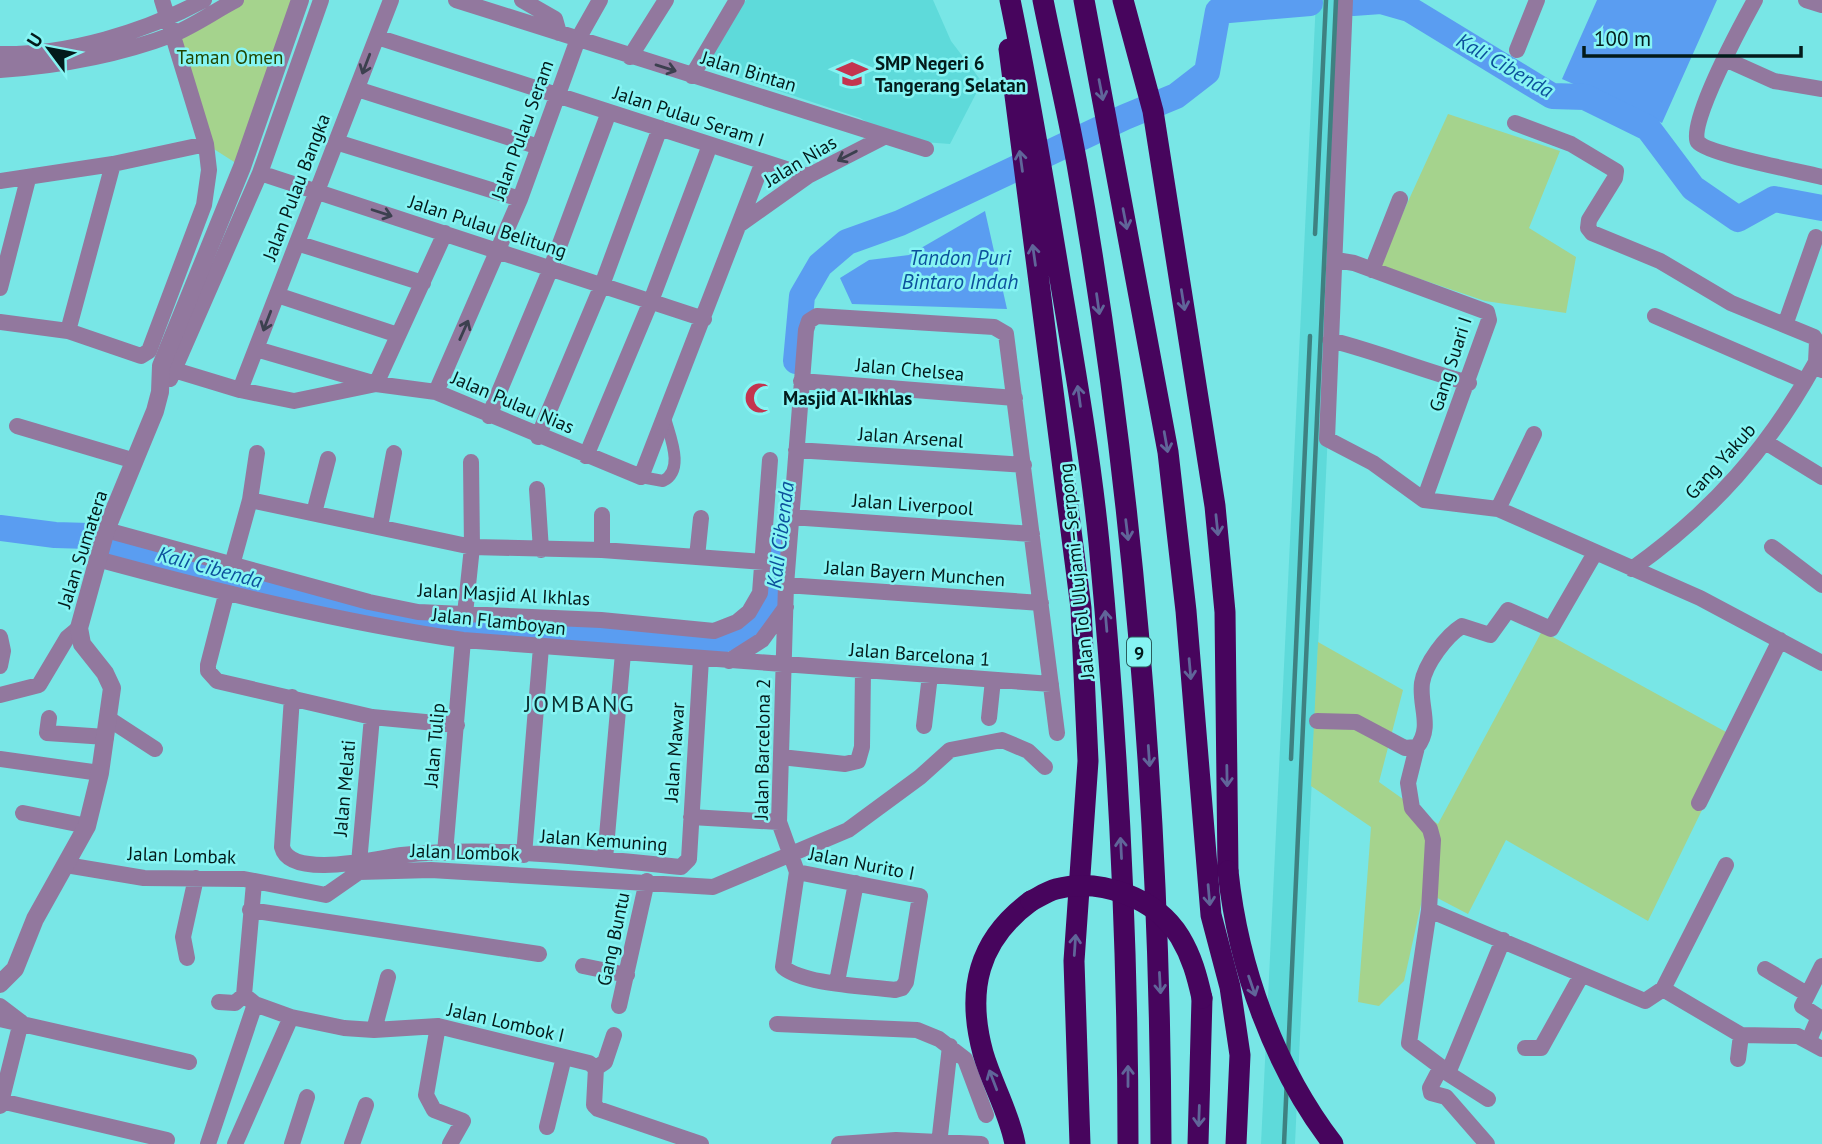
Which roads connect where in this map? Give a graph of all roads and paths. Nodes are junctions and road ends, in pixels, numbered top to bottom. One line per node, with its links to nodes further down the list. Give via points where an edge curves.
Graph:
1 (162, 0): 22 (street)
2 (204, 0): 22 (street)
3 (236, 0): 22 (street)
4 (300, 0): 77 (street, Jalan Sumatera)
5 (321, 0): 47 (street, Jalan Sumatera)
6 (391, 0): 24 (street, Jalan Pulau Bangka)
7 (456, 0): 23 (street, Jalan Bintan)
8 (522, 0): 23 (street, via 555,19)
9 (600, 0): 25 (street, Jalan Pulau Seram)
10 (666, 0): 28 (street)
11 (737, 0): 31 (street)
12 (1004, 0): 35 (highway)
13 (1010, 0): 35 (highway, Jalan Tol Ulujami–Serpong / 9)
14 (1043, 0): 234 (highway, 9, one-way to 234, via 1077,164 1114,419 1149,752 1161,1008)
15 (1084, 0): 236 (highway, one-way to 236, via 1168,452 1211,915 1230,987 1240,1055)
16 (1345, 0): 60 (street)
17 (1537, 0): 26 (street)
18 (1755, 0): 29 (street)
19 (1806, 0): 20 (street)
20 (1822, 5)
21 (1126, 9): 237 (highway, one-way to 237, bridge, via 1153,111 1215,506 1224,599 1232,911 1263,1015 1284,1063)
22 (172, 26): 27 (street, via 79,45); 30 (street, via 56,66); 41 (street)
23 (559, 33): 25 (street, Jalan Bintan)
24 (377, 37): 32 (street, Jalan Pulau Bangka, one-way to 32); 34 (street, Jalan Pulau Seram I)
25 (578, 39): 28 (street, Jalan Bintan); 34 (street, Jalan Pulau Seram)
26 (1517, 50)
27 (0, 54)
28 (630, 57): 31 (street, Jalan Bintan, one-way to 31)
29 (1725, 59): 33 (street, via 1774,81); 49 (street, via 1694,130 1696,140 1702,146)
30 (0, 70)
31 (692, 76): 39 (street, Jalan Bintan)
32 (357, 89): 40 (street, Jalan Pulau Bangka); 43 (street)
33 (1822, 89)
34 (557, 95): 36 (street, Jalan Pulau Seram I); 43 (street, Jalan Pulau Seram)
35 (1022, 100): 197 (highway, one-way to 35, via 1074,961 1088,761 1081,608 1029,218); 233 (highway, Jalan Tol Ulujami–Serpong / 9, one-way to 35, via 1128,1010 1117,768 1099,540 1044,181)
36 (609, 112): 38 (street, Jalan Pulau Seram I); 61 (street)
37 (1515, 123): 71 (street, via 1572,144 1616,171 1589,220 1592,233 1660,261 1731,303)
38 (660, 128): 42 (street, Jalan Pulau Seram I); 64 (street)
39 (886, 136): 44 (street, Jalan Bintan); 48 (street, Jalan Nias, one-way to 48)
40 (336, 142): 52 (street, Jalan Pulau Bangka); 53 (street)
41 (206, 144): 46 (street); 72 (street, via 209,170 204,205 146,356)
42 (710, 145): 45 (street, Jalan Pulau Seram I); 67 (street)
43 (539, 147): 53 (street, Jalan Pulau Seram)
44 (926, 149)
45 (763, 162): 48 (street, Jalan Pulau Seram I); 55 (street)
46 (113, 164): 50 (street); 72 (street)
47 (260, 173): 52 (street, Jalan Pulau Belitung); 77 (street, Jalan Sumatera)
48 (808, 176): 55 (street, Jalan Nias)
49 (1822, 177)
50 (28, 179): 51 (street); 65 (street)
51 (0, 181)
52 (317, 192): 56 (street, Jalan Pulau Belitung, one-way to 56); 58 (street, Jalan Pulau Bangka)
53 (520, 199): 59 (street, Jalan Pulau Seram)
54 (1400, 199): 62 (street)
55 (739, 225): 69 (street)
56 (445, 233): 59 (street, Jalan Pulau Belitung); 63 (street)
57 (1816, 237): 71 (street)
58 (297, 243): 63 (street); 66 (street, Jalan Pulau Bangka)
59 (499, 251): 61 (street, Jalan Pulau Belitung); 83 (street, Jalan Pulau Seram, one-way to 59)
60 (1336, 260): 62 (street, Gang Suari I); 74 (street)
61 (551, 268): 64 (street, Jalan Pulau Belitung); 85 (street)
62 (1372, 270): 80 (street, Gang Suari I, via 1487,312 1489,320)
63 (423, 283): 73 (street)
64 (602, 285): 67 (street, Jalan Pulau Belitung); 89 (street)
65 (0, 288)
66 (277, 295): 73 (street); 75 (street, Jalan Pulau Bangka, one-way to 75)
67 (651, 301): 69 (street, Jalan Pulau Belitung); 94 (street)
68 (1655, 316): 79 (street)
69 (704, 319): 86 (street)
70 (0, 322): 72 (street)
71 (1785, 324): 76 (street, via 1814,337)
72 (68, 331)
73 (398, 335): 81 (street)
74 (1330, 340): 80 (street); 104 (street, via 1327,439 1373,463)
75 (256, 349): 81 (street); 82 (street, Jalan Pulau Bangka)
76 (1819, 366): 79 (street, Gang Yakub)
77 (167, 368): 82 (street, Jalan Pulau Nias); 97 (street, Jalan Sumatera)
78 (801, 381): 84 (street, Jalan Chelsea); 84 (street, Jalan Barcelona 2, via 806,330 817,316 994,327 1006,334); 91 (street, Jalan Barcelona 2)
79 (1805, 381): 90 (street, Gang Yakub)
80 (1469, 383): 104 (street, Gang Suari I)
81 (376, 384): 82 (street, Jalan Pulau Nias, via 301,401); 83 (street, Jalan Pulau Nias)
82 (240, 390)
83 (436, 392): 85 (street, Jalan Pulau Nias)
84 (1015, 398): 99 (street)
85 (489, 416): 89 (street, Jalan Pulau Nias)
86 (665, 418): 100 (street); 100 (street, Jalan Pulau Nias, via 676,463 673,473 663,481)
87 (17, 426): 97 (street)
88 (1534, 434): 105 (street)
89 (538, 437): 94 (street, Jalan Pulau Nias)
90 (1767, 443): 101 (street); 122 (street, Gang Yakub, via 1691,524)
91 (796, 450): 99 (street, Jalan Arsenal); 108 (street, Jalan Barcelona 2)
92 (257, 453): 103 (street)
93 (394, 453): 110 (street)
94 (586, 456): 100 (street, Jalan Pulau Nias)
95 (328, 459): 106 (street)
96 (770, 460): 120 (street, Jalan Masjid Al Ikhlas)
97 (135, 461): 111 (street, Jalan Sumatera)
98 (471, 462): 113 (street)
99 (1024, 465): 112 (street)
100 (640, 477)
101 (1822, 477)
102 (537, 489): 115 (street)
103 (250, 499): 106 (street); 121 (street)
104 (1424, 500): 105 (street)
105 (1498, 509): 117 (street)
106 (314, 513): 110 (street)
107 (602, 515): 116 (street)
108 (791, 517): 112 (street, Jalan Liverpool); 124 (street, Jalan Barcelona 2)
109 (701, 518): 119 (street)
110 (380, 527): 113 (street)
111 (105, 533): 118 (street, Jalan Sumatera); 121 (street, Jalan Masjid Al Ikhlas)
112 (1032, 534): 126 (street)
113 (472, 547): 115 (street); 128 (street)
114 (1772, 547): 123 (street)
115 (541, 550): 116 (street)
116 (602, 550): 119 (street)
117 (1595, 553): 122 (street); 154 (street, via 1551,629 1508,610 1490,635 1462,626 1450,636 1422,680)
118 (98, 557): 125 (street, Jalan Flamboyan); 129 (street, Jalan Sumatera)
119 (697, 557): 120 (street)
120 (764, 562): 128 (street, Jalan Masjid Al Ikhlas, via 755,604 722,630)
121 (232, 565): 128 (street, Jalan Masjid Al Ikhlas, via 369,602 418,612)
122 (1632, 569): 132 (street)
123 (1822, 584)
124 (786, 585): 126 (street, Jalan Bayern Munchen); 127 (street, Jalan Barcelona 2)
125 (226, 594): 131 (street, Jalan Flamboyan, via 378,628); 145 (street, via 208,664 211,677)
126 (1041, 603): 143 (street)
127 (786, 607): 137 (street, via 762,640); 139 (street, Jalan Barcelona 2)
128 (465, 614)
129 (79, 628): 144 (street, via 67,638 39,685); 152 (street, Jalan Sumatera, via 82,643 112,688)
130 (0, 637): 138 (street, via 4,651)
131 (463, 640): 133 (street, Jalan Flamboyan); 150 (street, Jalan Tulip)
132 (1780, 640): 135 (street); 160 (street)
133 (541, 647): 134 (street, Jalan Flamboyan); 168 (street)
134 (623, 653): 136 (street, Jalan Flamboyan); 169 (street)
135 (1819, 655)
136 (701, 659): 137 (street, Jalan Flamboyan); 162 (street, Jalan Mawar)
137 (729, 661): 139 (street, Jalan Flamboyan)
138 (0, 666)
139 (785, 666): 140 (street, Jalan Barcelona 1); 156 (street, Jalan Barcelona 2)
140 (863, 670): 141 (street, Jalan Barcelona 1); 156 (street, via 858,761 845,764)
141 (930, 675): 142 (street, Jalan Barcelona 1); 151 (street)
142 (993, 680): 143 (street, Jalan Barcelona 1); 148 (street)
143 (1051, 684): 153 (street)
144 (0, 695)
145 (292, 697): 146 (street); 170 (street, Jalan Kemuning, via 283,853 294,861)
146 (372, 717): 150 (street); 170 (street, Jalan Melati)
147 (49, 718): 152 (street, via 47,733)
148 (989, 718)
149 (1317, 720): 154 (street, via 1356,722 1405,748)
150 (457, 725): 166 (street, Jalan Tulip)
151 (924, 726)
152 (108, 728): 155 (street); 159 (street, Jalan Sumatera)
153 (1057, 733)
154 (1421, 742): 179 (street, via 1408,783 1412,808 1430,829 1433,840)
155 (155, 749)
156 (781, 757): 163 (street, Jalan Barcelona 2)
157 (0, 759): 159 (street)
158 (1045, 768): 167 (street, Jalan Lombok, via 1028,751 1002,740 950,750 848,830)
159 (100, 772): 164 (street, Jalan Sumatera)
160 (1699, 803)
161 (23, 813): 164 (street)
162 (691, 817): 163 (street); 165 (street, Jalan Mawar)
163 (779, 822): 167 (street, Jalan Barcelona 2)
164 (87, 826): 171 (street, Jalan Sumatera)
165 (690, 848): 169 (street, Jalan Kemuning, via 690,859 681,867)
166 (445, 853): 168 (street, Jalan Kemuning); 170 (street, Jalan Kemuning)
167 (789, 853): 173 (street, Jalan Barcelona 2); 175 (street, Jalan Lombok, via 713,887)
168 (524, 855): 169 (street, Jalan Kemuning)
169 (605, 859)
170 (359, 863)
171 (66, 865): 174 (street, Jalan Lombak, via 144,878); 190 (street, Jalan Sumatera, via 35,919 15,969)
172 (1726, 865): 191 (street)
173 (797, 872): 177 (street, Jalan Nurito I); 189 (street, via 783,967 791,974)
174 (196, 878): 176 (street, Jalan Lombak); 182 (street, via 183,937)
175 (647, 881): 176 (street, Jalan Lombok, via 431,870 359,872 326,895); 186 (street, Gang Buntu)
176 (254, 883): 178 (street)
177 (856, 883): 189 (street); 189 (street, Jalan Nurito I, via 920,895 906,982 895,990)
178 (250, 910): 181 (street); 193 (street)
179 (1429, 910): 180 (street); 213 (street, via 1409,1039 1412,1047)
180 (1503, 940): 187 (street); 213 (street)
181 (539, 954)
182 (187, 958)
183 (583, 966): 186 (street)
184 (1822, 967): 192 (street)
185 (1765, 969): 192 (street)
186 (626, 975): 196 (street, Gang Buntu)
187 (1581, 976): 191 (street, via 1642,1001); 208 (street, via 1541,1048)
188 (388, 977): 203 (street)
189 (837, 982)
190 (0, 984)
191 (1663, 989): 205 (street)
192 (1807, 994): 206 (street, via 1802,1006 1819,1017)
193 (249, 1000): 194 (street); 198 (street, Jalan Lombok I); 222 (street)
194 (219, 1002)
195 (0, 1006): 200 (street)
196 (620, 1006)
197 (1078, 1013): 231 (highway); 232 (highway)
198 (291, 1017): 203 (street, Jalan Lombok I); 223 (street)
199 (0, 1019): 200 (street)
200 (21, 1022): 211 (street); 216 (street)
201 (777, 1024): 207 (street, via 917,1030)
202 (438, 1026): 203 (street, Jalan Lombok I); 209 (street, Jalan Lombok I); 226 (street, via 426,1095 434,1110 463,1121)
203 (374, 1030)
204 (614, 1035): 212 (street, via 606,1062)
205 (1741, 1035): 206 (street, via 1798,1036); 210 (street)
206 (1816, 1045)
207 (950, 1046): 218 (street, via 965,1059); 221 (street)
208 (1525, 1048)
209 (564, 1057): 212 (street, Jalan Lombok I); 219 (street)
210 (1738, 1059)
211 (189, 1062)
212 (596, 1068): 227 (street, via 594,1105 598,1109)
213 (1444, 1071): 215 (street); 238 (street, via 1430,1092 1446,1097)
214 (307, 1097): 224 (street)
215 (1488, 1099)
216 (1, 1104): 220 (street)
217 (366, 1105): 225 (street)
218 (986, 1115)
219 (547, 1127)
220 (167, 1140)
221 (940, 1142): 228 (street); 229 (street)
222 (208, 1144)
223 (234, 1144)
224 (292, 1144)
225 (352, 1144)
226 (450, 1144)
227 (701, 1144)
228 (839, 1144)
229 (981, 1144)
230 (1015, 1144): 235 (highway, one-way to 235, bridge, via 983,1052 975,1000 980,964 1013,914 1055,889 1084,885 1109,888 1159,912 1178,934 1193,963 1202,998)
231 (1080, 1144)
232 (1094, 1144)
233 (1128, 1144)
234 (1161, 1144)
235 (1198, 1144)
236 (1236, 1144)
237 (1333, 1144)
238 (1487, 1144)

